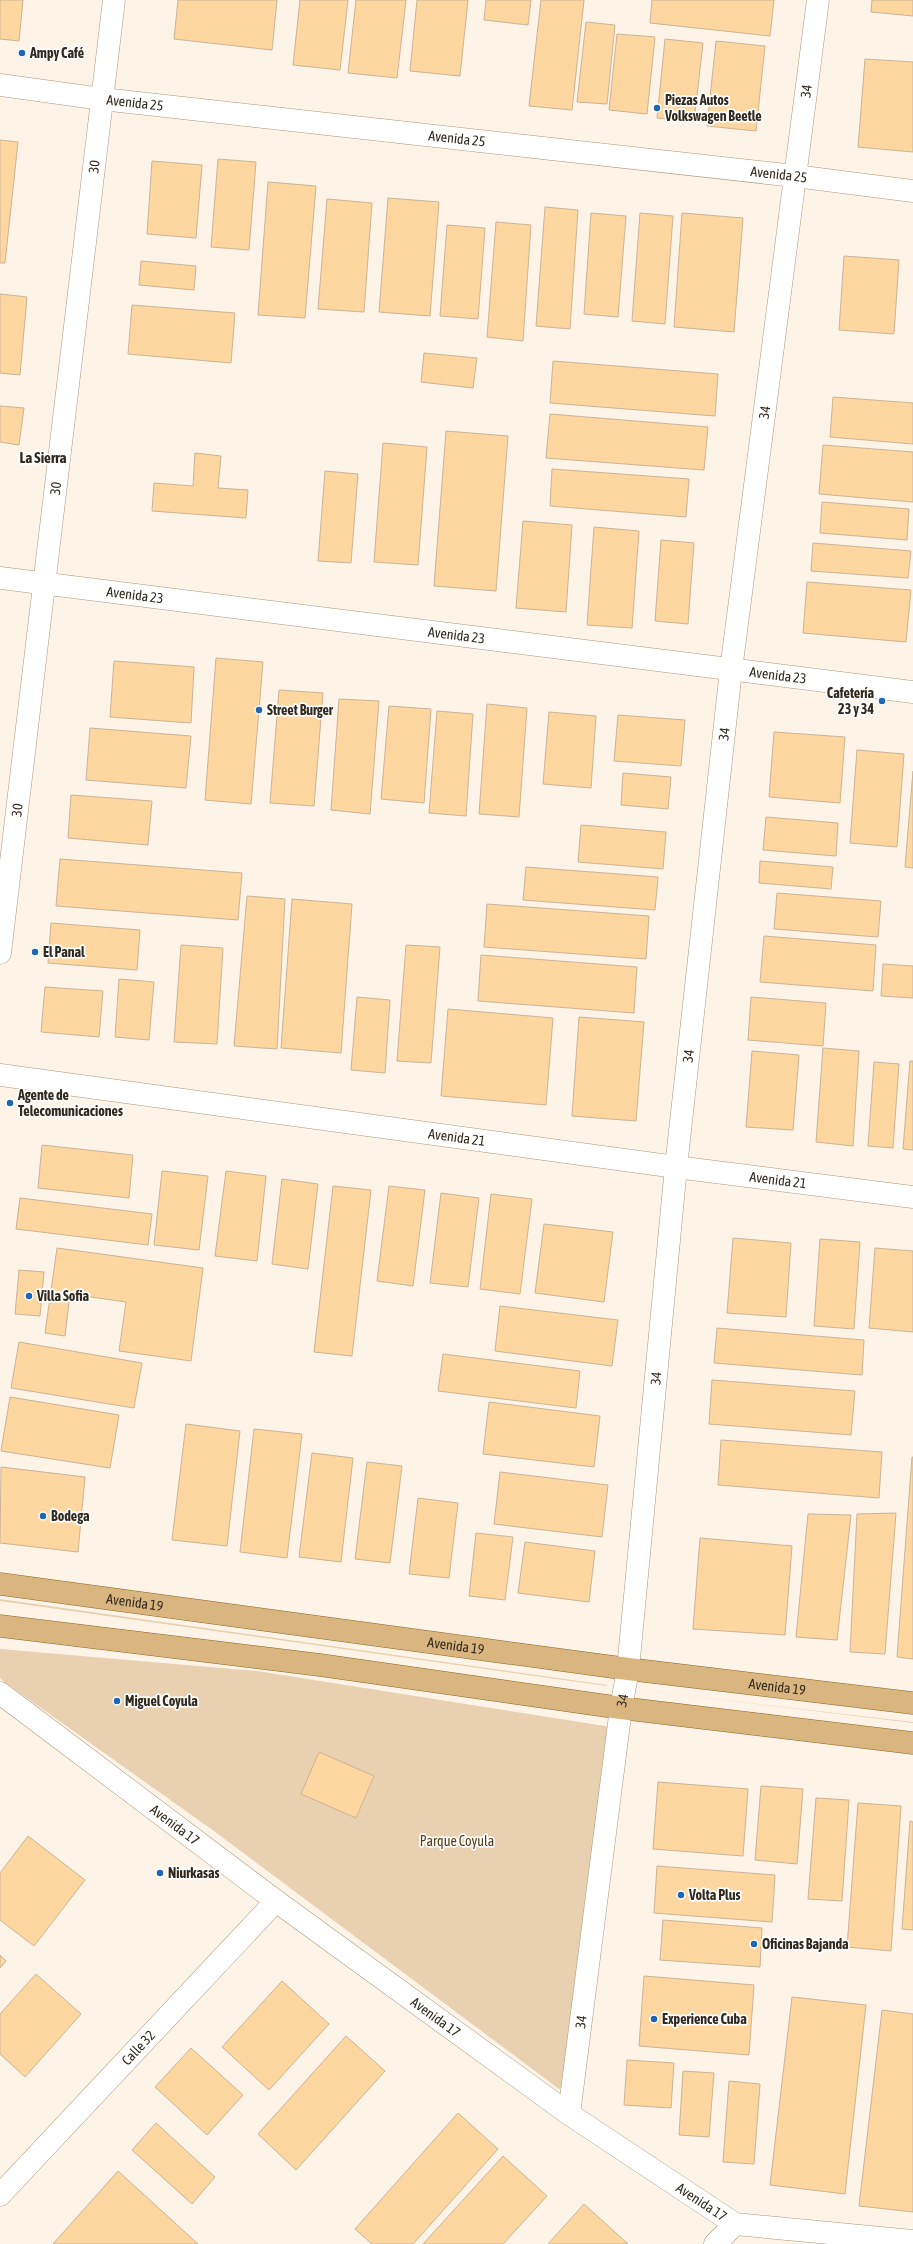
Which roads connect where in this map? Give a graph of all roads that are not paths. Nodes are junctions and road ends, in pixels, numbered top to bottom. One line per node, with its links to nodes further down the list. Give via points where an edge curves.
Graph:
1 (114, 0): 4 (street, 30)
2 (818, 0): 5 (street, 34)
3 (0, 85): 4 (street, Avenida 25)
4 (102, 99): 5 (street, Avenida 25); 8 (street, 30)
5 (795, 176): 6 (street, Avenida 25); 9 (street, 34)
6 (913, 192)
7 (0, 578): 8 (street, Avenida 23)
8 (44, 583): 9 (street, Avenida 23); 11 (street, 30)
9 (731, 670): 10 (street, Avenida 23); 13 (street, 34)
10 (913, 692)
11 (0, 953)
12 (0, 1075): 13 (street, Avenida 21)
13 (676, 1167): 14 (street, Avenida 21); 17 (street, 34)
14 (913, 1197)
15 (0, 1584): 17 (main road, Avenida 19)
16 (0, 1626): 20 (main road, via 312,1664)
17 (628, 1669): 19 (main road, Avenida 19); 20 (street, 34)
18 (0, 1693): 22 (street, Avenida 17)
19 (913, 1704)
20 (621, 1708): 21 (main road); 23 (street, 34)
21 (913, 1743)
22 (276, 1901): 23 (street, Avenida 17); 24 (street, Calle 32)
23 (569, 2114): 25 (street, Avenida 17)
24 (0, 2195)
25 (735, 2224): 26 (street, Avenida 17); 27 (street)
26 (913, 2241)
27 (715, 2244)

